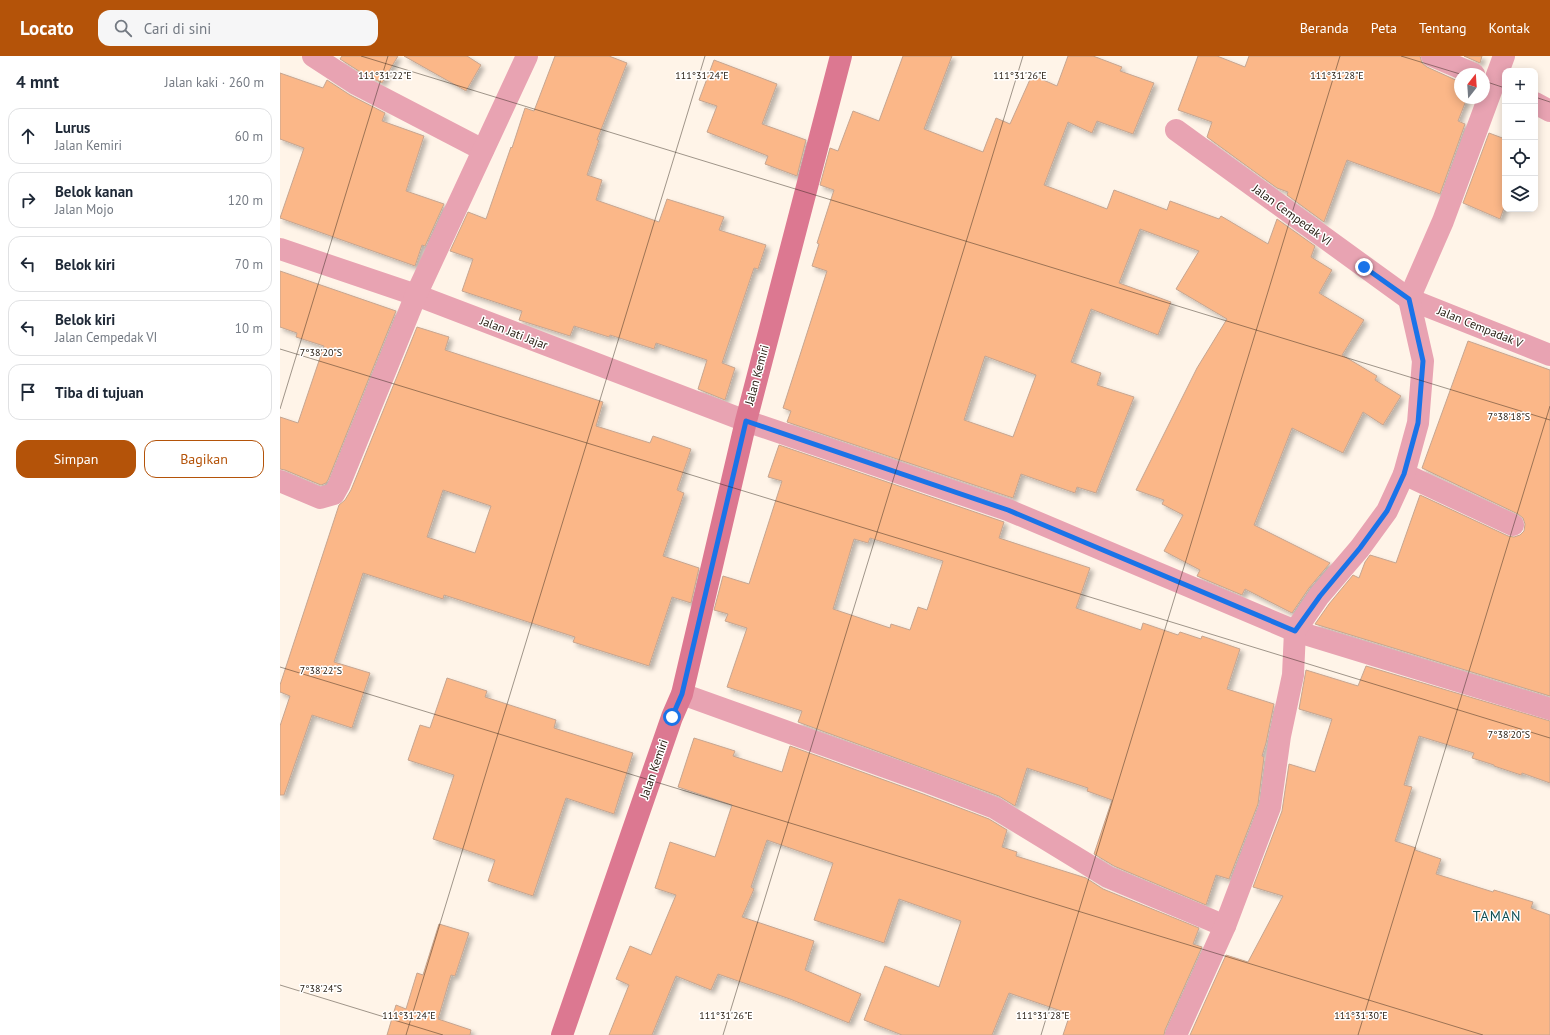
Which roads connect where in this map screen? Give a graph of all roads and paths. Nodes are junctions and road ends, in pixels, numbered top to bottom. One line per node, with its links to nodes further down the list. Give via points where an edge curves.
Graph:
1 (313, 56): 12 (street, via 356,84)
2 (527, 56): 12 (street)
3 (841, 56): 17 (street, Jalan Kemiri)
4 (1432, 56): 6 (street)
5 (1504, 56): 7 (street)
6 (1459, 68)
7 (1490, 79)
8 (1481, 104): 15 (street, via 1443,221)
9 (1537, 104): 10 (street)
10 (1550, 111)
11 (1176, 130): 15 (street, Jalan Cempedak VI)
12 (483, 150): 14 (street)
13 (280, 249): 14 (street, Jalan Jati Jajar)
14 (416, 295): 17 (street, Jalan Jati Jajar); 19 (street, via 334,494 320,498)
15 (1409, 299): 16 (street, Jalan Cempadak V); 18 (street, via 1423,361 1418,423)
16 (1550, 354)
17 (746, 421): 21 (street, Jalan Jati Jajar, via 1008,510); 22 (street, Jalan Kemiri)
18 (1404, 474): 20 (street); 21 (street, via 1387,511)
19 (280, 481)
20 (1513, 525)
21 (1295, 631): 23 (street, Jalan Jati Jajar); 24 (street, via 1293,675 1280,736 1270,807)
22 (682, 694): 24 (street, via 995,808 1108,877); 25 (street, Jalan Kemiri)
23 (1550, 708)
24 (1225, 926): 26 (street)
25 (562, 1035)
26 (1176, 1035)

